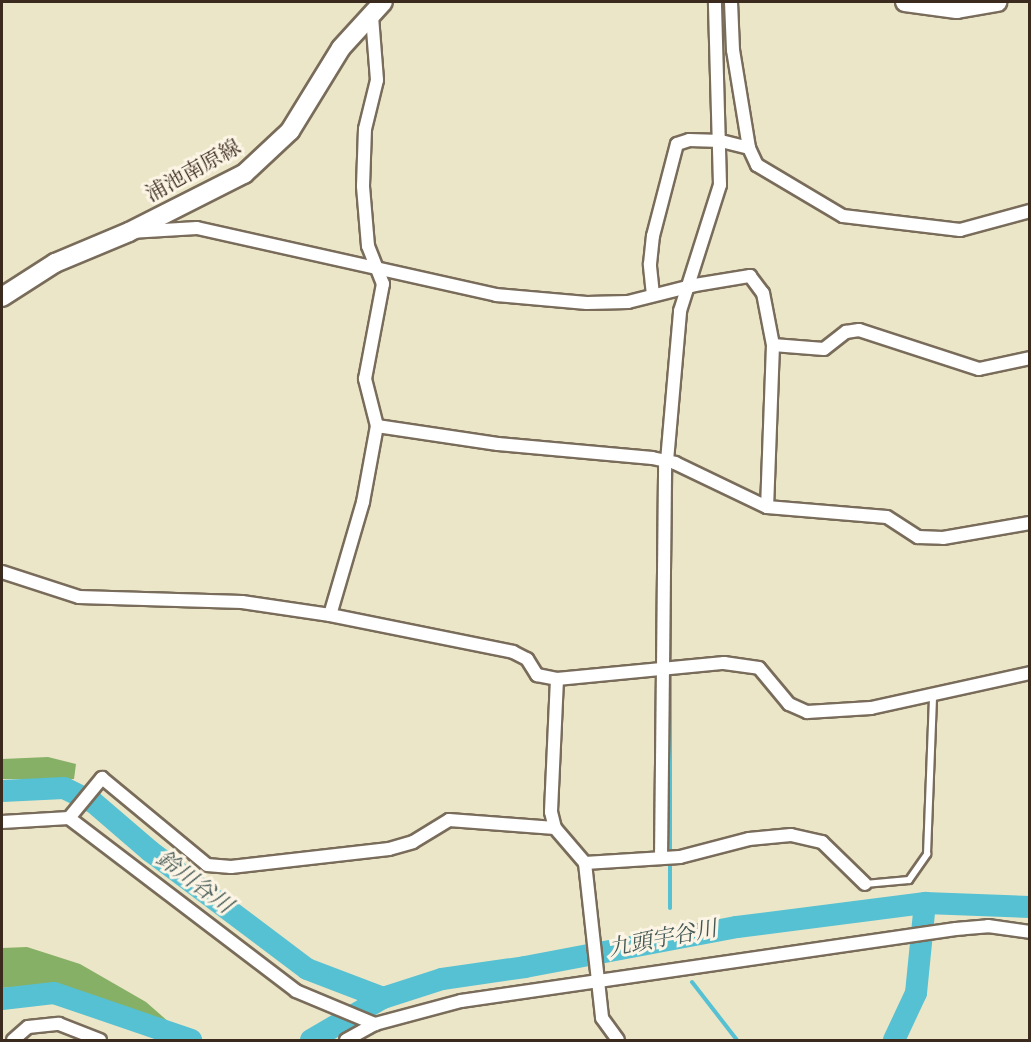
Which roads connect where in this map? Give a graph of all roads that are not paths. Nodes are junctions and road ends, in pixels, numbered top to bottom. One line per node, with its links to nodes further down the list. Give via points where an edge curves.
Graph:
1 (715, 2): 6 (street)
2 (731, 2): 7 (street)
3 (904, 2): 4 (main road, via 957,9)
4 (997, 2)
5 (378, 9): 9 (main road, 浦池南原線, via 341,48 290,131 270,152 244,174); 10 (street, via 377,80 365,129 363,186 369,246)
6 (724, 141): 7 (street); 11 (street, via 716,204); 12 (street, via 689,140 677,144 670,159 653,236)
7 (749, 148): 8 (street, via 757,165 843,216 960,230)
8 (1029, 211)
9 (129, 232): 10 (street, via 148,234 196,228); 13 (main road, 浦池南原線, via 55,263)
10 (378, 267): 12 (street, via 496,295 587,303 628,302); 16 (street, via 383,284 365,380)
11 (690, 286): 12 (street); 14 (street, via 741,275 756,279 763,293); 17 (street, via 676,343)
12 (653, 295)
13 (2, 297)
14 (773, 345): 15 (street, via 824,349 846,332 859,330 979,369); 18 (street)
15 (1029, 358)
16 (377, 426): 17 (street, via 498,444); 21 (street, via 363,502)
17 (669, 462): 18 (street); 22 (street)
18 (767, 507): 19 (street, via 887,517 918,537 943,538)
19 (1029, 523)
20 (2, 572): 21 (street, via 79,597 242,602)
21 (330, 615): 24 (street, via 513,652 527,659 537,675)
22 (666, 667): 24 (street); 25 (street, via 724,663 759,668 789,704 807,712 871,708); 29 (street)
23 (1029, 673): 25 (street)
24 (557, 679): 28 (street, via 551,812)
25 (933, 696): 31 (lane, via 927,854 909,880)
26 (73, 814): 27 (street); 28 (street, via 102,778 207,865 231,867 389,849 413,842 449,819); 34 (street, via 315,1002)
27 (2, 822)
28 (555, 828): 30 (street)
29 (666, 857): 30 (street); 31 (street, via 749,839 804,837 822,842)
30 (585, 862): 33 (street)
31 (865, 884)
32 (1029, 932): 33 (street, via 988,926)
33 (596, 981): 34 (street, via 460,1001); 39 (street, via 602,1018)
34 (371, 1022): 38 (street)
35 (2, 1039): 36 (street)
36 (13, 1040): 37 (street, via 28,1027 59,1024)
37 (100, 1041)
38 (346, 1041)
39 (618, 1041)

